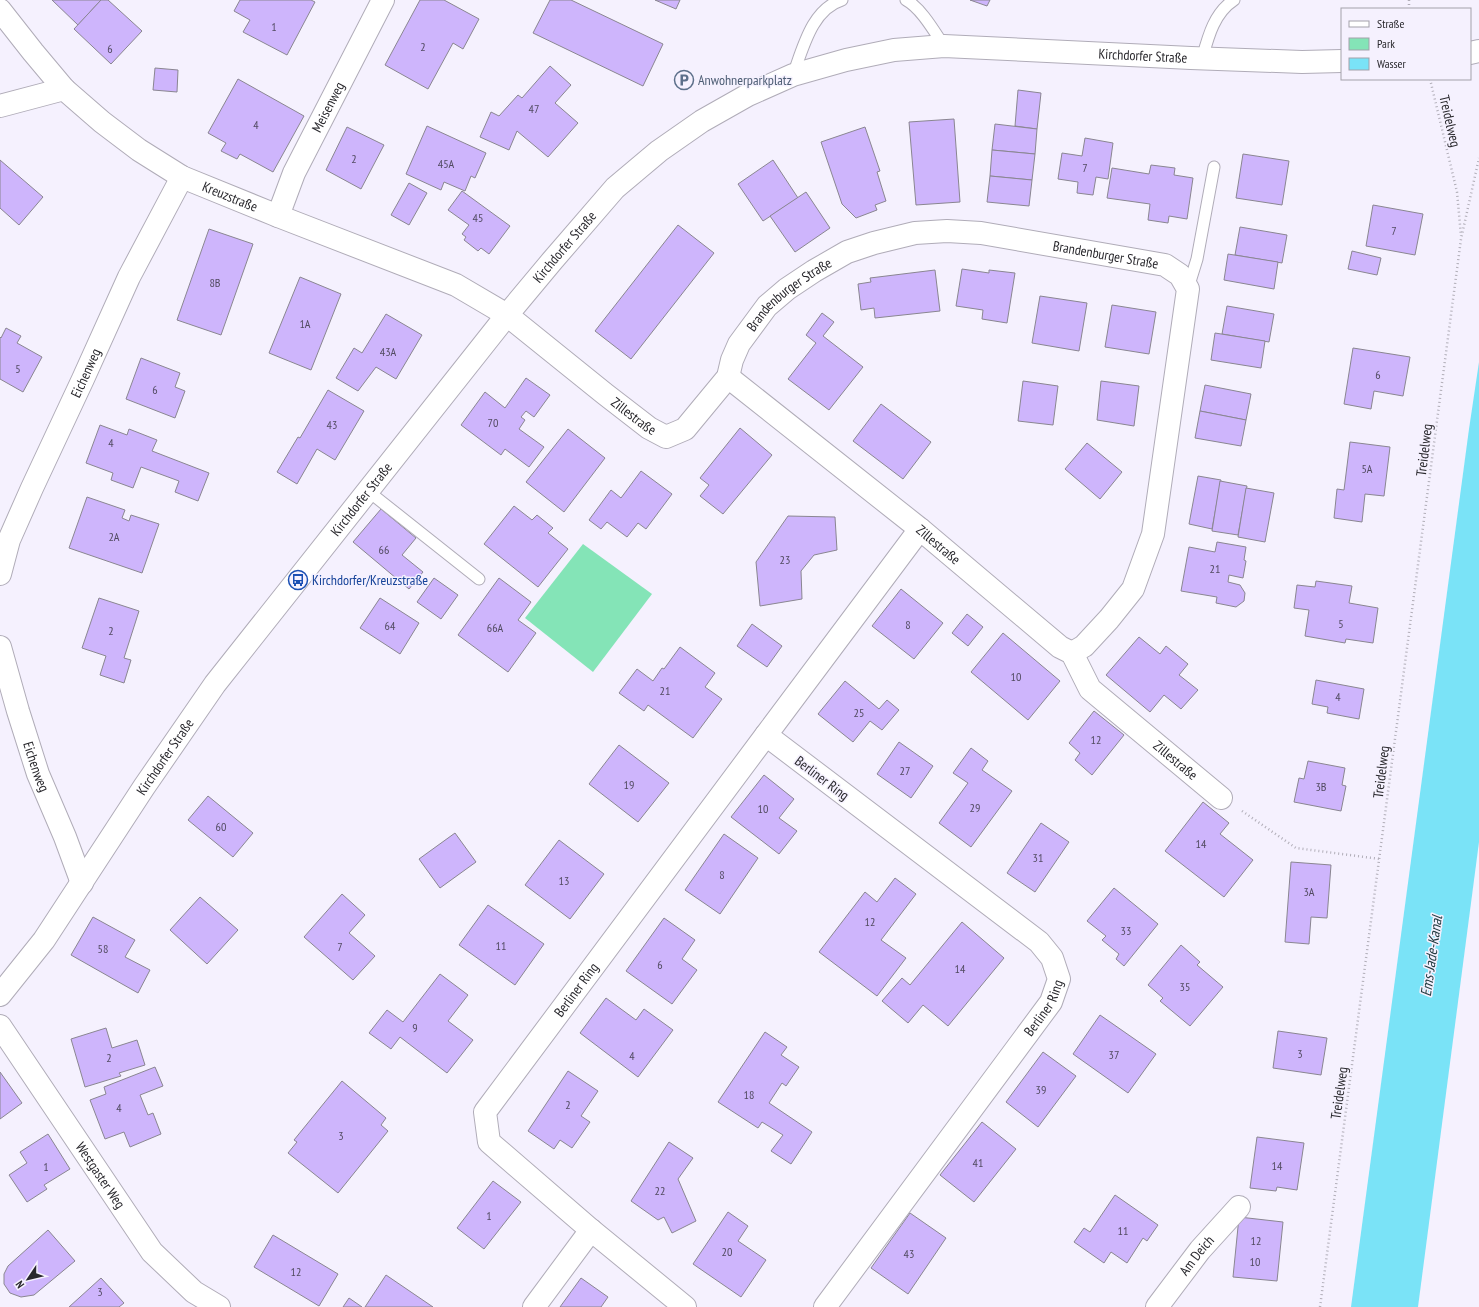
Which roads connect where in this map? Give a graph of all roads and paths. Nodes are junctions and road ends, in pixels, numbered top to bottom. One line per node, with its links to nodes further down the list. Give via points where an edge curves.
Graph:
1 (383, 0): 16 (street, Meisenweg, via 294,173)
2 (842, 0): 9 (lane, via 828,6 819,16 808,36)
3 (906, 0): 6 (lane, via 927,21)
4 (1234, 0): 7 (lane, via 1223,10 1214,24)
5 (0, 10): 11 (street, Kreuzstraße)
6 (944, 46): 7 (street, Kirchdorfer Straße); 9 (street, Kirchdorfer Straße, via 894,50)
7 (1202, 59): 8 (street, Kirchdorfer Straße)
8 (1341, 61)
9 (793, 75): 19 (street, Kirchdorfer Straße, via 748,95 702,120 659,150 615,188)
10 (1430, 80): 17 (path, Treidelweg, via 1457,192)
11 (64, 89): 12 (street); 15 (street, Kreuzstraße, via 139,150)
12 (0, 106)
13 (1479, 158): 17 (path, Treidelweg)
14 (1214, 167): 18 (lane, via 1197,259)
15 (182, 177): 16 (street, Kreuzstraße); 23 (street, Eichenweg, via 129,277 32,488 9,540)
16 (278, 216): 19 (street, Kreuzstraße, via 456,285)
17 (1462, 239): 29 (path, Treidelweg)
18 (1188, 289): 20 (street, Brandenburger Straße, via 1180,274 1165,264 981,234 947,231 915,233 847,252 787,289 767,306 739,344); 26 (street, via 1154,534 1133,589 1084,646)
19 (507, 315): 20 (street, Zillestraße, via 617,404 649,428 666,437 685,429); 21 (street, Kirchdorfer Straße)
20 (728, 377): 22 (street, Zillestraße)
21 (368, 491): 24 (lane); 30 (street, Kirchdorfer Straße, via 216,684)
22 (920, 529): 26 (street, Zillestraße, via 1060,648); 27 (street, Berliner Ring)
23 (0, 574)
24 (479, 579)
25 (0, 647): 30 (street, Eichenweg, via 38,774)
26 (1072, 653): 28 (street, Zillestraße, via 1090,689)
27 (766, 735): 34 (street, Berliner Ring, via 485,1112 489,1142); 38 (street, Berliner Ring, via 1039,942 1052,958 1059,979 1051,1002)
28 (1221, 798): 29 (path, via 1296,848)
29 (1380, 859): 40 (path, Treidelweg)
30 (82, 882): 31 (street, Kirchdorfer Straße, via 44,940)
31 (0, 994)
32 (0, 1026): 35 (street, Westgaster Weg, via 152,1252 194,1292)
33 (1239, 1207): 39 (street, Am Deich, via 1200,1250)
34 (591, 1230): 36 (street); 37 (street, Berliner Ring)
35 (219, 1307)
36 (534, 1307)
37 (685, 1307)
38 (825, 1307)
39 (1157, 1307)
40 (1320, 1307)

